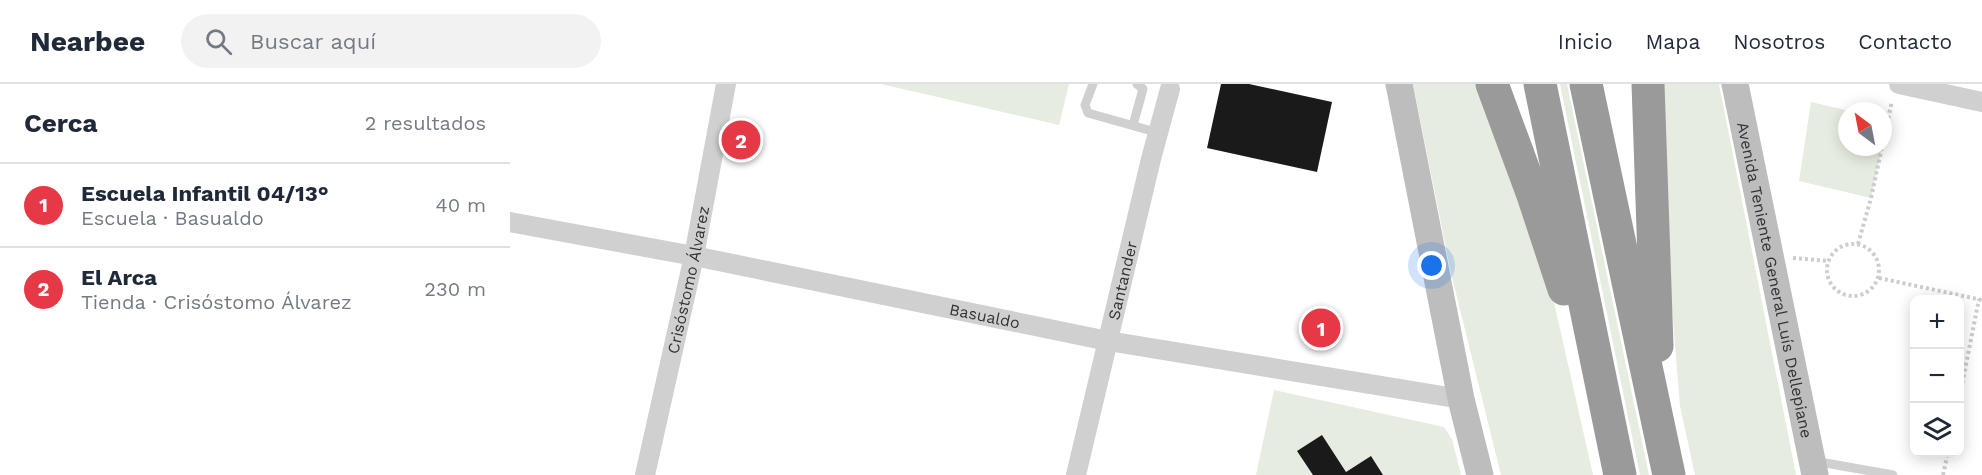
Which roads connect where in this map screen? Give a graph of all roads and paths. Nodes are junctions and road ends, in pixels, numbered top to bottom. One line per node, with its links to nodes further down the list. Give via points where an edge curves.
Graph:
1 (726, 84): 20 (street, Crisóstomo Álvarez)
2 (1093, 84): 14 (lane, via 1085,105 1088,113)
3 (1137, 84): 14 (lane, via 1143,89)
4 (1399, 84): 26 (street)
5 (1492, 84): 28 (highway, via 1533,195)
6 (1540, 84): 28 (highway)
7 (1586, 84): 27 (highway)
8 (1648, 84): 27 (highway)
9 (1735, 84): 19 (street, Avenida Teniente General Luís Dellepiane)
10 (1896, 88): 12 (street); 13 (path)
11 (1170, 89): 15 (street, Santander)
12 (1982, 102)
13 (1892, 105)
14 (1133, 125): 15 (lane)
15 (1159, 133): 24 (street, Santander)
16 (1880, 156): 18 (path)
17 (510, 222): 20 (street, Basualdo)
18 (1858, 244): 21 (path, via 1840,247); 22 (path, via 1878,260)
19 (1770, 255): 21 (path); 30 (street, Avenida Teniente General Luís Dellepiane)
20 (694, 256): 24 (street, Basualdo); 32 (street, Crisóstomo Álvarez)
21 (1828, 261): 22 (path, via 1829,279 1834,287 1850,296 1868,292)
22 (1879, 278): 23 (path)
23 (1980, 299): 25 (path)
24 (1108, 341): 26 (street, Basualdo); 33 (street, Santander)
25 (1964, 372)
26 (1461, 399): 31 (street)
27 (1661, 438): 35 (highway)
28 (1612, 440): 34 (highway)
29 (1947, 457): 37 (path)
30 (1814, 468): 36 (lane)
31 (1475, 472)
32 (645, 475)
33 (1076, 475)
34 (1620, 475)
35 (1669, 475)
36 (1893, 475)
37 (1943, 475)

